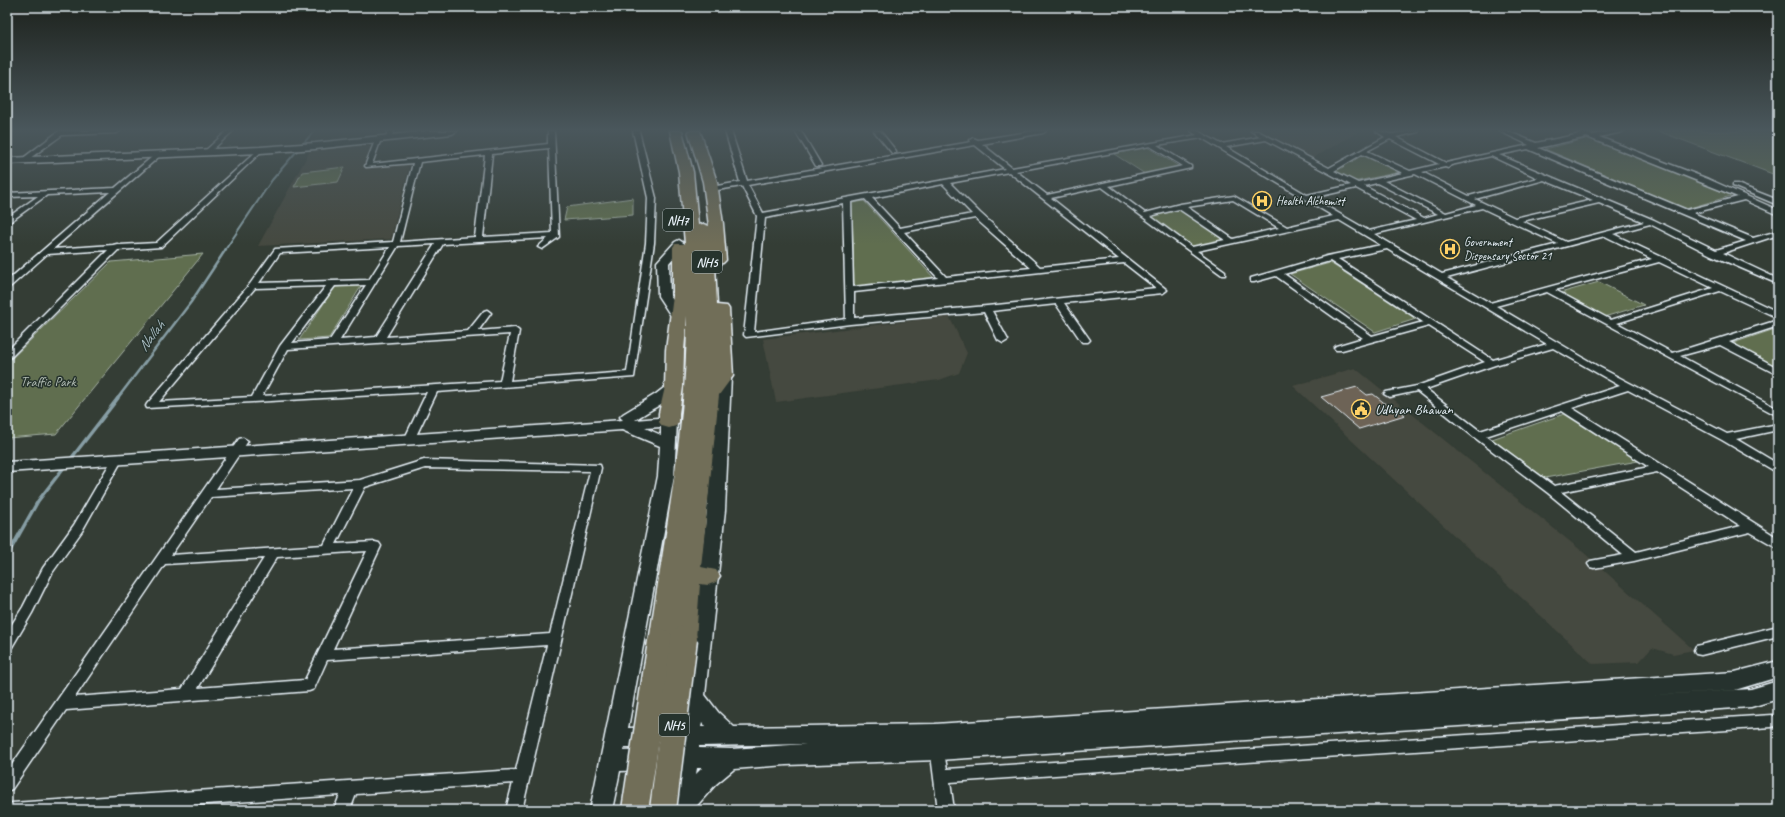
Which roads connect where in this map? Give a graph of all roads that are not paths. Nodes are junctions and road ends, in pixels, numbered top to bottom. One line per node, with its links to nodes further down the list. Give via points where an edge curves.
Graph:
1 (142, 169): 34 (street)
2 (239, 169): 72 (street, via 158,245)
3 (415, 169): 70 (street)
4 (487, 169): 66 (street)
5 (553, 169): 65 (street)
6 (645, 169): 121 (street, via 652,198 650,243 631,375)
7 (674, 169): 73 (highway, NH7)
8 (685, 169): 73 (highway, NH5)
9 (696, 169): 127 (highway, NH5, via 709,282)
10 (706, 169): 31 (highway, NH7)
11 (740, 169): 28 (street)
12 (805, 169): 28 (street)
13 (1016, 169): 24 (street)
14 (1179, 169): 32 (street)
15 (1259, 169): 39 (street)
16 (1325, 169): 25 (street)
17 (1331, 169): 25 (street)
18 (1403, 169): 26 (street)
19 (1432, 169): 26 (street)
20 (1525, 169): 27 (street)
21 (1586, 169): 47 (street)
22 (1673, 169): 40 (street)
23 (1692, 169): 44 (street)
24 (1011, 170): 30 (street); 38 (street)
25 (1328, 171): 33 (street)
26 (1412, 173): 29 (street); 41 (street)
27 (1545, 178): 41 (street); 43 (street)
28 (743, 180): 31 (street); 54 (street)
29 (1379, 180): 33 (street); 53 (street)
30 (946, 183): 37 (street); 51 (street)
31 (711, 185): 120 (highway, NH7, via 716,224)
32 (1102, 185): 38 (street); 52 (street)
33 (1360, 185): 39 (street); 57 (street)
34 (118, 190): 35 (street); 77 (street)
35 (46, 193): 36 (street); 50 (street)
36 (7, 195)
37 (867, 197): 42 (street); 61 (street)
38 (1046, 197): 81 (street)
39 (1306, 197): 55 (street)
40 (1744, 197): 47 (street); 48 (street)
41 (1470, 198): 46 (street)
42 (847, 201): 54 (street); 94 (street)
43 (1599, 201): 56 (street); 59 (street)
44 (1778, 203)
45 (1180, 206): 52 (street); 60 (street, via 1234,198); 67 (street)
46 (1483, 206): 53 (street); 56 (street)
47 (1686, 213): 68 (street)
48 (1778, 213)
49 (7, 215): 50 (street)
50 (15, 215): 58 (street)
51 (977, 215): 61 (street); 82 (street)
52 (1144, 215): 76 (street)
53 (1445, 215): 57 (street)
54 (761, 216): 102 (street, via 749,335)
55 (1341, 218): 60 (street); 62 (street)
56 (1513, 220): 71 (street)
57 (1424, 221): 62 (street)
58 (7, 222)
59 (1651, 222): 63 (street); 78 (street)
60 (1285, 229): 67 (street)
61 (899, 231): 86 (street)
62 (1366, 234): 74 (street)
63 (1606, 234): 71 (street); 80 (street)
64 (1778, 234): 68 (street)
65 (556, 235): 66 (street); 75 (street)
66 (479, 239): 69 (street)
67 (1231, 241): 76 (street)
68 (1753, 241): 78 (street)
69 (440, 242): 70 (street); 108 (street)
70 (396, 244): 88 (street); 92 (street, via 278,251)
71 (1566, 245): 85 (street)
72 (117, 246): 77 (street); 116 (street)
73 (684, 246): 99 (highway, NH7, via 681,296)
74 (1389, 246): 79 (street); 85 (street)
75 (542, 247)
76 (1191, 250): 83 (street)
77 (46, 252): 91 (street)
78 (1714, 253): 89 (street)
79 (1330, 258): 84 (street); 103 (street)
80 (1660, 259): 93 (street); 95 (street)
81 (1125, 261): 82 (street); 96 (street, via 1163,290)
82 (1040, 271): 86 (street)
83 (1222, 273)
84 (1277, 273): 87 (street); 107 (street)
85 (1440, 277): 97 (street)
86 (944, 280): 94 (street)
87 (1254, 280)
88 (372, 282): 90 (street); 112 (street)
89 (1778, 282)
90 (333, 283): 92 (street); 114 (street)
91 (7, 285)
92 (253, 286): 128 (street, via 151,406)
93 (1721, 288): 101 (street); 104 (street)
94 (849, 290): 102 (street)
95 (1549, 290): 97 (street); 104 (street)
96 (1058, 301): 98 (street); 110 (street)
97 (1491, 305): 113 (street)
98 (986, 309): 102 (street); 109 (street)
99 (684, 312): 122 (highway, via 675,350); 159 (highway, NH5, via 696,354)
100 (486, 314): 106 (street)
101 (1778, 315)
102 (850, 321)
103 (1430, 323): 107 (street); 118 (street)
104 (1610, 323): 117 (street)
105 (1778, 323): 111 (street)
106 (471, 334): 108 (street); 121 (street, via 515,331)
107 (1370, 339): 115 (street)
108 (379, 340): 112 (street)
109 (1003, 340)
110 (1085, 340)
111 (1721, 342): 117 (street); 119 (street)
112 (333, 343): 114 (street)
113 (1556, 344): 118 (street); 123 (street)
114 (285, 346): 128 (street)
115 (1340, 348)
116 (7, 356)
117 (1671, 356): 130 (street)
118 (1492, 363): 124 (street)
119 (1778, 372)
120 (724, 376): 127 (highway); 156 (street, via 716,510)
121 (504, 384): 125 (street)
122 (674, 386): 131 (highway); 132 (street)
123 (1629, 386): 129 (street); 136 (street)
124 (1419, 388): 126 (street); 135 (street)
125 (433, 389): 128 (street); 134 (street)
126 (1389, 394)
127 (710, 395): 156 (highway, NH5)
128 (255, 400)
129 (1563, 407): 135 (street); 144 (street)
130 (1778, 414)
131 (669, 417): 132 (street); 137 (street)
132 (625, 421): 134 (street); 137 (street)
133 (1778, 427): 136 (street)
134 (411, 435): 138 (street)
135 (1478, 435): 147 (street)
136 (1726, 438): 145 (street)
137 (668, 444): 171 (street, via 666,476)
138 (240, 446): 139 (street); 141 (street); 148 (street)
139 (95, 456): 141 (street); 142 (street)
140 (7, 458): 142 (street)
141 (117, 460): 160 (street, via 78,528 47,571 28,610)
142 (31, 461): 143 (street)
143 (7, 467)
144 (1660, 468): 147 (street); 149 (street)
145 (1778, 469)
146 (361, 484): 148 (street); 151 (street); 158 (street, via 424,464 596,468)
147 (1552, 490): 153 (street)
148 (208, 493): 154 (street)
149 (1752, 527): 150 (street); 153 (street)
150 (1778, 544)
151 (328, 549): 152 (street); 162 (street, via 375,546)
152 (274, 553): 154 (street); 165 (street)
153 (1634, 557): 155 (street)
154 (161, 560): 167 (street)
155 (1594, 564)
156 (699, 575): 159 (highway, NH5); 166 (street)
157 (1778, 631): 161 (street)
158 (554, 639): 162 (street); 176 (street)
159 (672, 640): 180 (highway, NH5, bridge); 185 (highway, NH5, bridge)
160 (7, 643)
161 (1701, 650)
162 (323, 655): 165 (street, via 309,685)
163 (1778, 669): 172 (street, via 1735,681)
164 (1778, 690): 172 (street, via 1751,698)
165 (186, 695): 167 (street)
166 (694, 697): 169 (street); 170 (street, via 711,719)
167 (62, 704): 178 (street)
168 (1772, 721): 177 (street)
169 (689, 736): 170 (street); 171 (street); 173 (street)
170 (730, 737): 172 (street)
171 (615, 738): 175 (street)
172 (937, 742): 174 (street); 177 (street)
173 (686, 758): 174 (street); 175 (street); 180 (street)
174 (729, 759): 180 (street)
175 (610, 762): 184 (street)
176 (522, 776): 179 (street); 183 (street)
177 (941, 776): 186 (street)
178 (7, 784)
179 (351, 787): 181 (street); 182 (street)
180 (675, 809)
181 (12, 810)
182 (342, 810)
183 (514, 810)
184 (601, 810)
185 (635, 810)
186 (946, 810)

